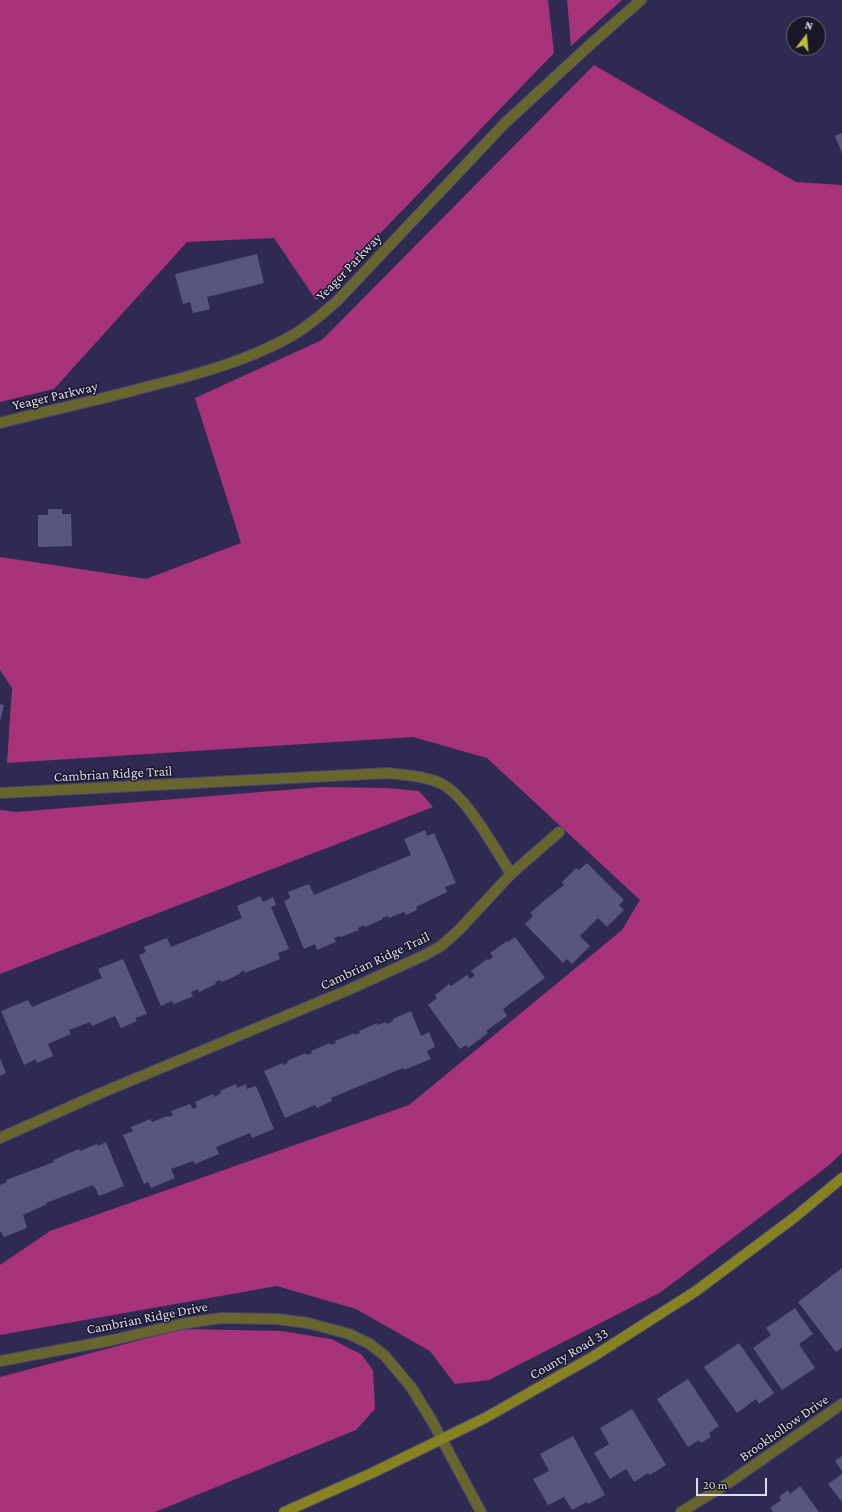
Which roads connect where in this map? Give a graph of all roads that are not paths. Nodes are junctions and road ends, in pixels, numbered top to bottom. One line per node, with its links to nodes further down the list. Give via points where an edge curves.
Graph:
1 (641, 0): 2 (street, Yeager Parkway, via 505,123 337,301 309,325 264,350 210,371)
2 (0, 423)
3 (0, 793): 5 (street, Cambrian Ridge Trail, via 388,773 422,778 441,784 463,802)
4 (559, 832): 5 (street)
5 (511, 874): 6 (street, Cambrian Ridge Trail, via 459,930 425,956)
6 (0, 1138)
7 (842, 1178): 10 (street, County Road 33, via 795,1218 696,1291 594,1356 485,1418)
8 (0, 1361): 10 (street, Cambrian Ridge Drive, via 221,1318 277,1319 308,1323 349,1334 370,1344 386,1356 411,1387)
9 (842, 1404): 13 (street, Brookhollow Drive, via 730,1482)
10 (440, 1438): 11 (street, County Road 33); 12 (street, Cambrian Ridge Drive)
11 (284, 1512)
12 (481, 1512)
13 (681, 1512)

